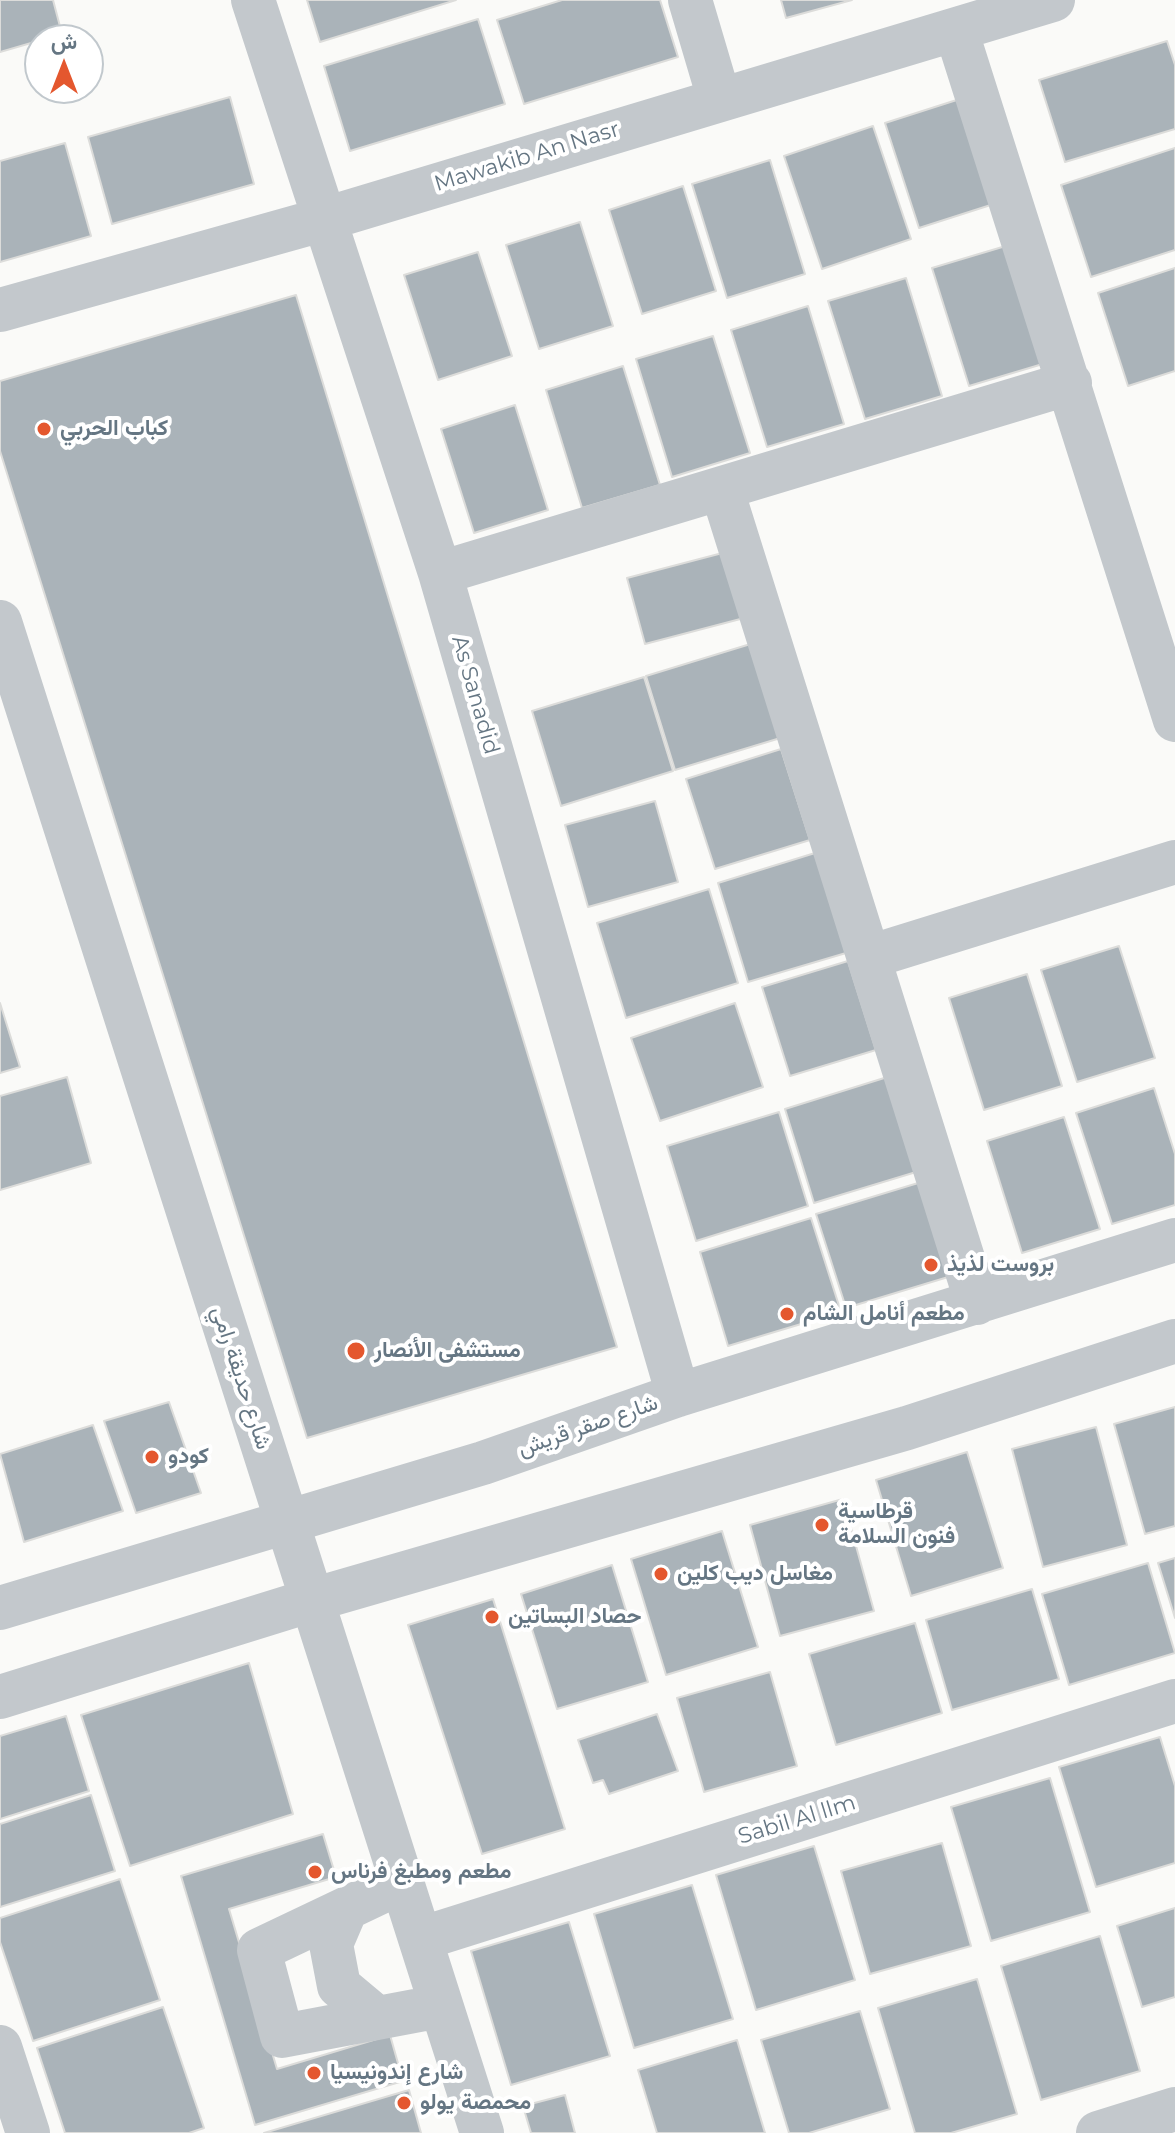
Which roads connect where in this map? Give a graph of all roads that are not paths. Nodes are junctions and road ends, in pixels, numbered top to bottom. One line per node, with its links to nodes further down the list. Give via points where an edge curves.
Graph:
1 (253, 0): 6 (street, As Sanadid)
2 (690, 0): 5 (street)
3 (1053, 0): 4 (street, Mawakib An Nasr)
4 (956, 30): 5 (street, Mawakib An Nasr); 8 (street)
5 (719, 98): 6 (street, Mawakib An Nasr)
6 (325, 219): 7 (street, Mawakib An Nasr); 10 (street, As Sanadid)
7 (0, 310)
8 (1070, 383): 9 (street); 12 (street)
9 (722, 490): 10 (street); 14 (street)
10 (440, 573): 18 (street, As Sanadid)
11 (0, 622): 19 (street, شارع حديقة رامي)
12 (1175, 720)
13 (1175, 862): 14 (street)
14 (869, 957): 16 (street)
15 (1175, 1240): 16 (street, شارع صقر قريش)
16 (977, 1303): 18 (street, شارع صقر قريش)
17 (1175, 1341): 20 (street, via 907,1428)
18 (678, 1395): 19 (street, شارع صقر قريش)
19 (287, 1523): 20 (street, شارع حديقة رامي); 21 (street, شارع صقر قريش)
20 (312, 1600): 22 (street); 24 (street, شارع حديقة رامي)
21 (0, 1608)
22 (0, 1697)
23 (1175, 1701): 26 (street, Sabil Al llm)
24 (402, 1882): 25 (street); 26 (street, شارع حديقة رامي)
25 (346, 1909): 28 (street, via 331,1944 339,1986); 28 (street, via 259,1950 282,2036)
26 (420, 1939): 27 (street, شارع حديقة رامي)
27 (441, 2006): 28 (street); 32 (street, شارع حديقة رامي)
28 (376, 2017)
29 (0, 2047): 31 (street)
30 (1175, 2109): 33 (street)
31 (17, 2126)
32 (482, 2133)
33 (1098, 2133)

